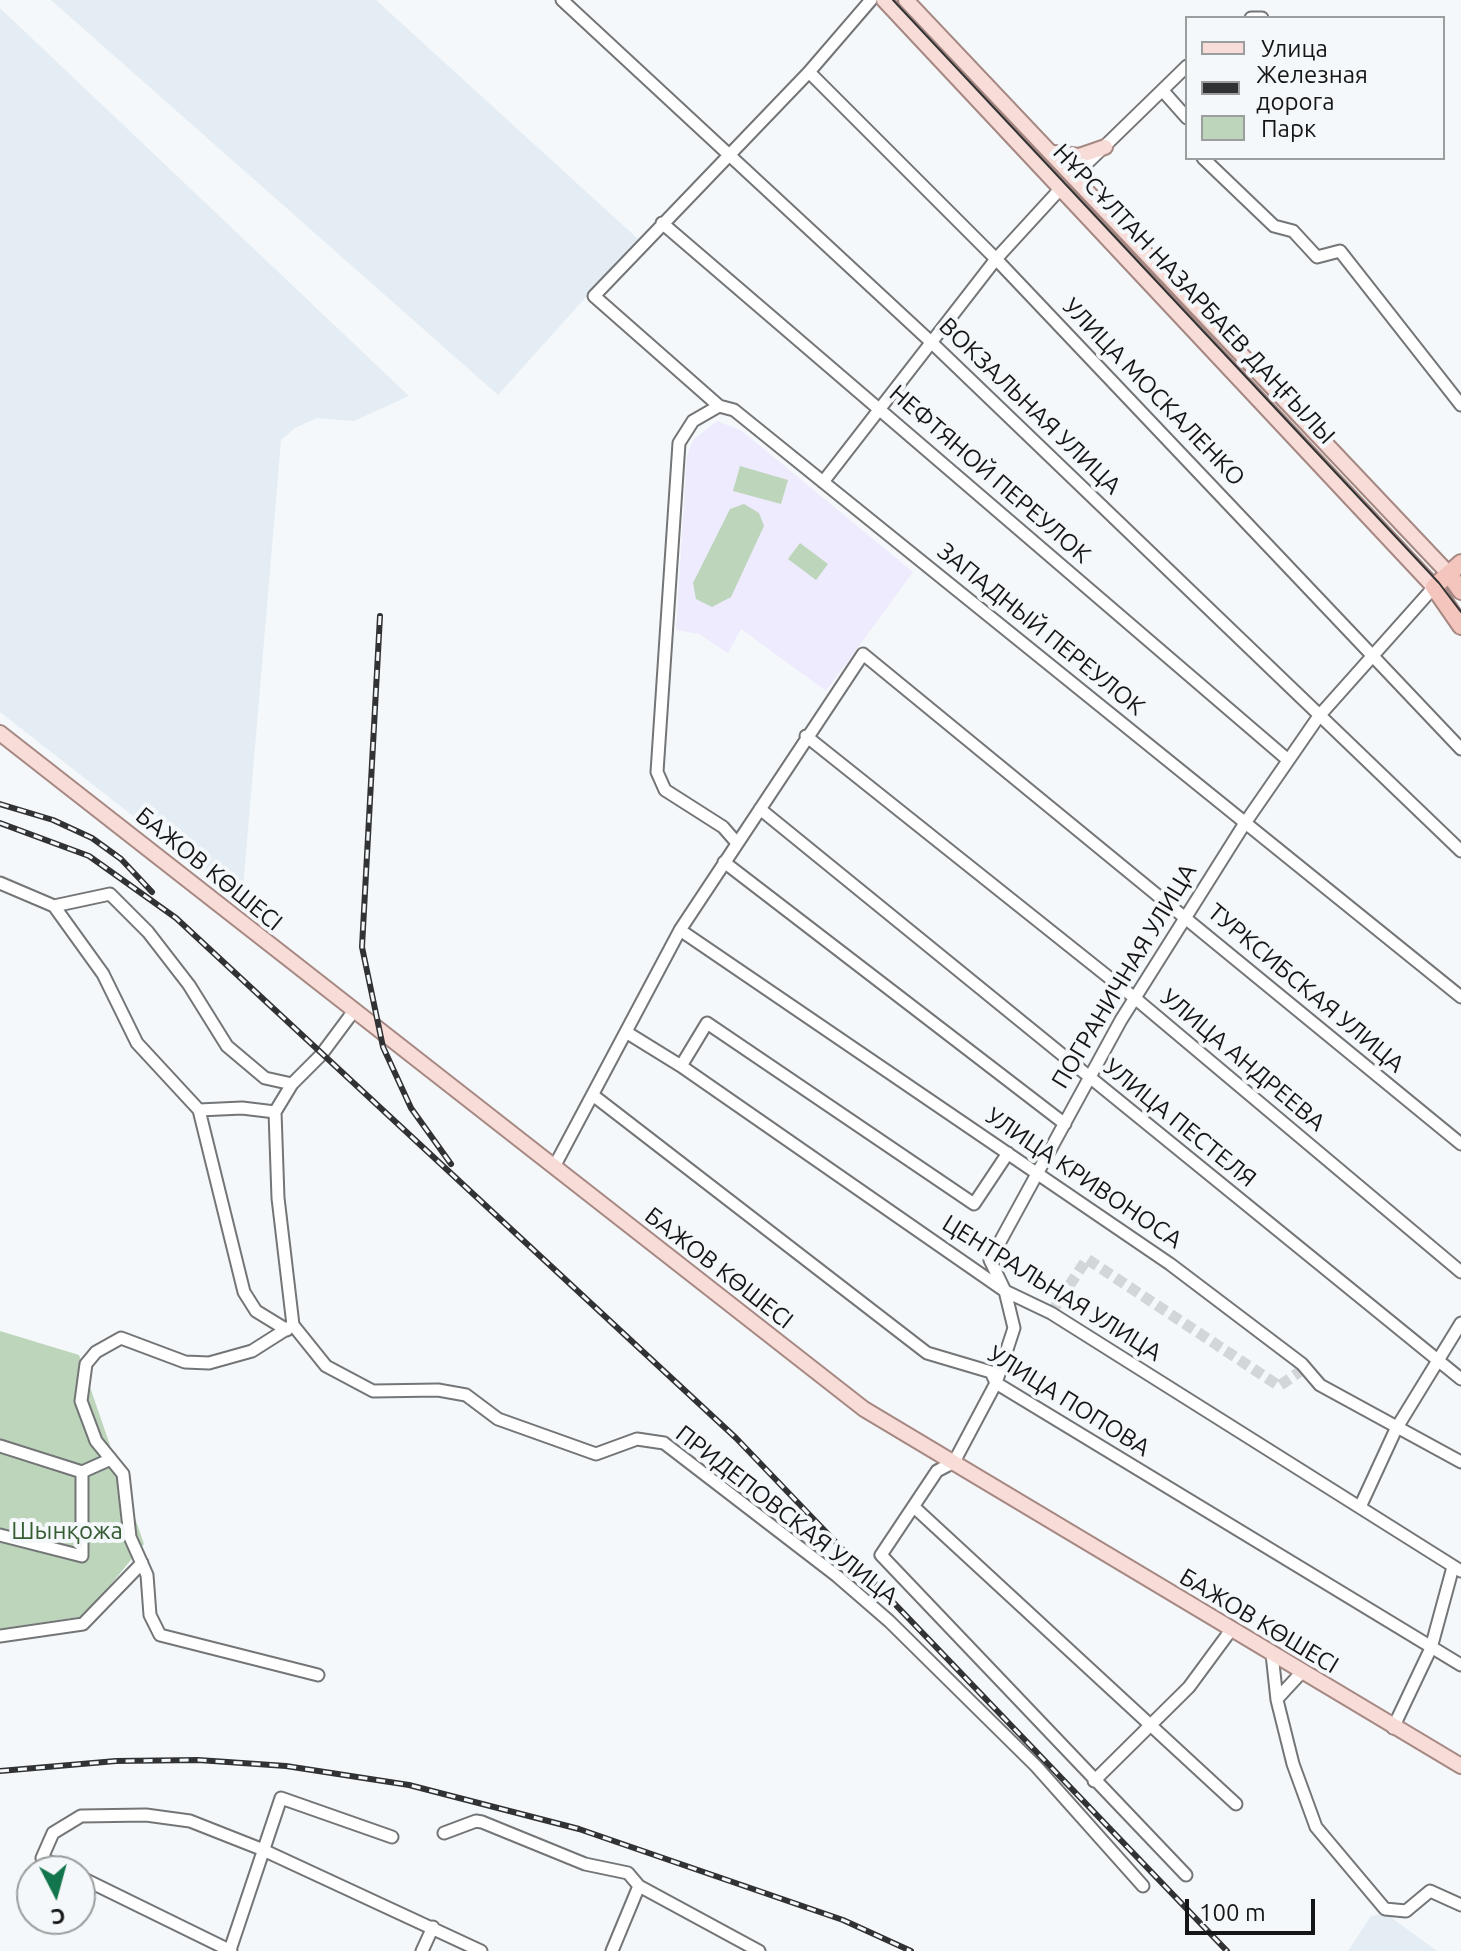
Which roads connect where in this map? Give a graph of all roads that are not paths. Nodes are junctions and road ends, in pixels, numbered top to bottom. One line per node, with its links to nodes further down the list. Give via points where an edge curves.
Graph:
1 (562, 0): 11 (street, ВОКЗАЛЬНАЯ УЛИЦА)
2 (871, 0): 6 (street)
3 (884, 0): 14 (main road, НҰРСҰЛТАН НАЗАРБАЕВ ДАҢҒЫЛЫ)
4 (906, 0): 10 (main road, НҰРСҰЛТАН НАЗАРБАЕВ ДАҢҒЫЛЫ)
5 (1185, 68): 7 (street)
6 (809, 72): 11 (street); 16 (street, УЛИЦА МОСКАЛЕНКО)
7 (1163, 91): 8 (street); 9 (street)
8 (1185, 116)
9 (1105, 147): 10 (main road, via 1079,156); 13 (street)
10 (1054, 153): 13 (main road, НҰРСҰЛТАН НАЗАРБАЕВ ДАҢҒЫЛЫ)
11 (730, 155): 15 (street); 17 (street, ВОКЗАЛЬНАЯ УЛИЦА)
12 (1205, 160): 18 (street, via 1274,226 1293,231 1317,257 1340,251)
13 (1074, 176): 14 (main road); 22 (main road, НҰРСҰЛТАН НАЗАРБАЕВ ДАҢҒЫЛЫ)
14 (1062, 187): 16 (street); 23 (main road, НҰРСҰЛТАН НАЗАРБАЕВ ДАҢҒЫЛЫ)
15 (662, 223): 19 (street, ЗАПАДНЫЙ ПЕРЕУЛОК, via 594,296); 20 (street, НЕФТЯНОЙ ПЕРЕУЛОК)
16 (996, 259): 17 (street); 26 (street, УЛИЦА МОСКАЛЕНКО)
17 (931, 342): 20 (street); 27 (street, ВОКЗАЛЬНАЯ УЛИЦА)
18 (1461, 405)
19 (719, 406): 21 (street, ЗАПАДНЫЙ ПЕРЕУЛОК, via 734,410); 34 (street, via 693,421 679,443 657,772 665,790 723,827)
20 (878, 407): 21 (street); 31 (street, НЕФТЯНОЙ ПЕРЕУЛОК)
21 (823, 482): 33 (street, ЗАПАДНЫЙ ПЕРЕУЛОК)
22 (1455, 568): 23 (highway, ПОГРАНИЧНАЯ УЛИЦА); 24 (highway, НҰРСҰЛТАН НАЗАРБАЕВ ДАҢҒЫЛЫ)
23 (1434, 587): 25 (highway, НҰРСҰЛТАН НАЗАРБАЕВ ДАҢҒЫЛЫ); 26 (street, ПОГРАНИЧНАЯ УЛИЦА)
24 (1461, 591)
25 (1461, 626)
26 (1374, 655): 27 (street, ПОГРАНИЧНАЯ УЛИЦА); 30 (street, УЛИЦА МОСКАЛЕНКО)
27 (1319, 716): 31 (street, ПОГРАНИЧНАЯ УЛИЦА); 35 (street, ВОКЗАЛЬНАЯ УЛИЦА)
28 (0, 733): 43 (main road, БАЖОВ КӨШЕСІ)
29 (806, 736): 32 (street); 39 (street, ТУРКСИБСКАЯ УЛИЦА, via 863,654); 42 (street, УЛИЦА АНДРЕЕВА)
30 (1461, 749)
31 (1288, 760): 33 (street, ПОГРАНИЧНАЯ УЛИЦА)
32 (760, 809): 34 (street); 46 (street, УЛИЦА ПЕСТЕЛЯ)
33 (1245, 823): 39 (street, ПОГРАНИЧНАЯ УЛИЦА); 41 (street, ЗАПАДНЫЙ ПЕРЕУЛОК)
34 (737, 843): 36 (street)
35 (1461, 851)
36 (724, 862): 40 (street); 51 (street)
37 (0, 883): 38 (street)
38 (54, 906): 47 (street, via 110,894 148,932 227,1046 265,1078); 49 (street, via 103,974 137,1043)
39 (1185, 917): 42 (street, ПОГРАНИЧНАЯ УЛИЦА); 52 (street, ТУРКСИБСКАЯ УЛИЦА)
40 (680, 930): 44 (street); 53 (street, УЛИЦА КРИВОНОСА)
41 (1461, 997)
42 (1136, 999): 46 (street, ПОГРАНИЧНАЯ УЛИЦА); 56 (street, УЛИЦА АНДРЕЕВА)
43 (353, 1012): 47 (street); 54 (main road, БАЖОВ КӨШЕСІ)
44 (626, 1032): 45 (street, ЦЕНТРАЛЬНАЯ УЛИЦА); 48 (street)
45 (681, 1066): 53 (street, via 707,1023 974,1204); 57 (street, ЦЕНТРАЛЬНАЯ УЛИЦА)
46 (1091, 1078): 51 (street, ПОГРАНИЧНАЯ УЛИЦА); 60 (street, УЛИЦА ПЕСТЕЛЯ)
47 (292, 1084): 50 (street)
48 (594, 1096): 54 (street); 62 (street, УЛИЦА ПОПОВА, via 927,1353 991,1372)
49 (199, 1110): 50 (street); 59 (street, via 244,1292 256,1311)
50 (275, 1112): 59 (street)
51 (1065, 1124): 55 (street, ПОГРАНИЧНАЯ УЛИЦА)
52 (1461, 1144)
53 (1008, 1153): 55 (street, УЛИЦА КРИВОНОСА)
54 (554, 1167): 66 (main road, БАЖОВ КӨШЕСІ, via 864,1409)
55 (1040, 1172): 57 (street, ПОГРАНИЧНАЯ УЛИЦА, via 990,1260); 63 (street, УЛИЦА КРИВОНОСА, via 1302,1364 1320,1385)
56 (1461, 1272)
57 (1005, 1291): 62 (street, ПОГРАНИЧНАЯ УЛИЦА, via 1014,1328); 70 (street, ЦЕНТРАЛЬНАЯ УЛИЦА, via 1051,1313)
58 (1461, 1323): 60 (street)
59 (290, 1328): 65 (street, via 252,1351 209,1363 185,1362 121,1338 96,1352 86,1364 81,1401 96,1441); 96 (street, ПРИДЕПОВСКАЯ УЛИЦА, via 326,1366 373,1391 466,1395 498,1419 596,1454 637,1439 664,1443 889,1621 1036,1766)
60 (1437, 1363): 61 (street, УЛИЦА ПЕСТЕЛЯ); 63 (street)
61 (1461, 1379)
62 (996, 1383): 66 (street, ПОГРАНИЧНАЯ УЛИЦА); 76 (street, УЛИЦА ПОПОВА)
63 (1396, 1429): 67 (street, УЛИЦА КРИВОНОСА); 70 (street)
64 (0, 1446): 68 (street)
65 (111, 1459): 68 (street); 72 (street, via 123,1474 130,1537)
66 (954, 1462): 69 (street, ПОГРАНИЧНАЯ УЛИЦА, via 937,1471); 74 (main road, БАЖОВ КӨШЕСІ)
67 (1461, 1462)
68 (82, 1472): 71 (street, via 82,1556)
69 (914, 1507): 84 (street); 87 (street, ПОГРАНИЧНАЯ УЛИЦА, via 881,1555)
70 (1360, 1507): 73 (street, ЦЕНТРАЛЬНАЯ УЛИЦА)
71 (0, 1535)
72 (142, 1563): 75 (street, via 83,1624); 80 (street, via 150,1615 160,1635)
73 (1457, 1569): 76 (street)
74 (1231, 1630): 77 (main road, БАЖОВ КӨШЕСІ); 84 (street, via 1201,1673)
75 (0, 1636)
76 (1431, 1648): 78 (street, УЛИЦА ПОПОВА); 85 (street)
77 (1272, 1654): 79 (main road, БАЖОВ КӨШЕСІ); 81 (street)
78 (1461, 1665)
79 (1301, 1673): 82 (street); 85 (main road, БАЖОВ КӨШЕСІ)
80 (318, 1675)
81 (1275, 1679): 82 (street); 83 (street)
82 (1287, 1684): 83 (street)
83 (1277, 1700): 97 (street, via 1299,1787 1316,1827 1385,1909 1406,1911 1430,1891)
84 (1149, 1726): 87 (street); 88 (street)
85 (1393, 1728): 86 (main road, БАЖОВ КӨШЕСІ)
86 (1461, 1766)
87 (1094, 1781): 93 (street)
88 (1236, 1804)
89 (444, 1833): 95 (street, via 482,1822 585,1864 628,1873)
90 (392, 1837): 91 (street, via 281,1798)
91 (261, 1849): 92 (street, via 190,1821 81,1816 53,1833); 98 (street); 99 (street)
92 (43, 1855)
93 (1186, 1875)
94 (96, 1885): 99 (street)
95 (639, 1886): 102 (street); 103 (street)
96 (1143, 1886)
97 (1461, 1905)
98 (433, 1927): 100 (street); 101 (street)
99 (230, 1951)
100 (422, 1951)
101 (481, 1951)
102 (612, 1951)
103 (759, 1951)

